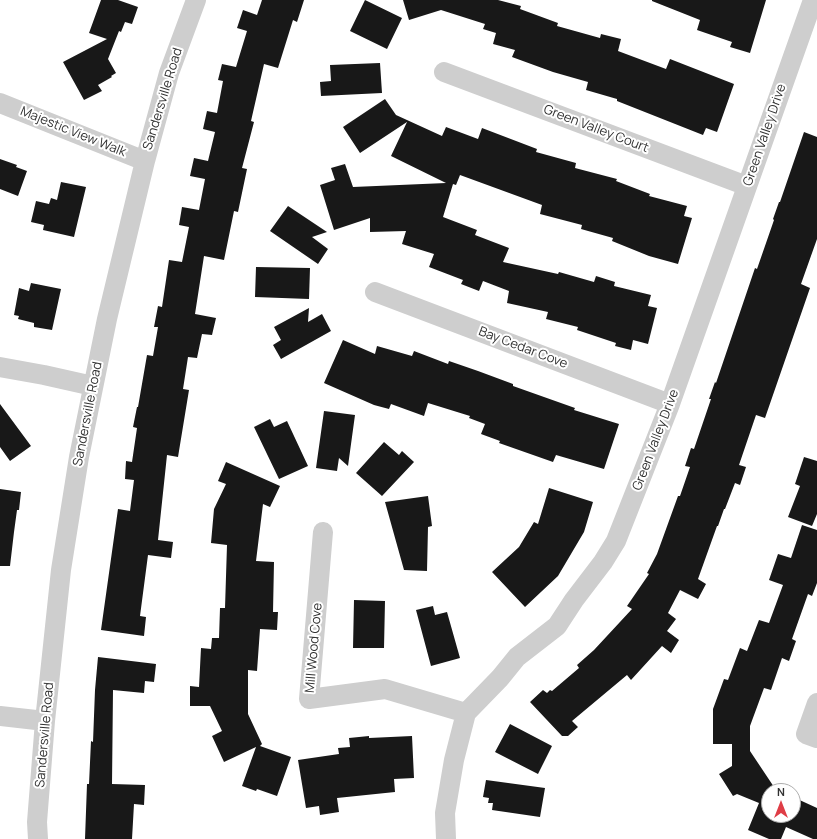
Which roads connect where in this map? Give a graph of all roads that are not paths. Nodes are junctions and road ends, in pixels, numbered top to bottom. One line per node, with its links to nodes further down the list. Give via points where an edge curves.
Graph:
1 (196, 0): 5 (street, Sandersville Road, via 169,73)
2 (813, 0): 6 (street, Green Valley Drive)
3 (444, 72): 6 (street, Green Valley Court)
4 (0, 103): 5 (street, Majestic View Walk)
5 (145, 161): 9 (street, Sandersville Road)
6 (747, 186): 10 (street, Green Valley Drive)
7 (375, 292): 10 (street, Bay Cedar Cove)
8 (0, 368): 9 (street)
9 (93, 386): 15 (street, Sandersville Road, via 61,570)
10 (670, 404): 13 (street, Green Valley Drive, via 630,508 604,562 557,626 517,657)
11 (323, 532): 13 (street, Mill Wood Cove, via 309,699 385,689)
12 (817, 703): 16 (street, via 806,734)
13 (466, 714): 18 (street, Green Valley Drive, via 444,813)
14 (0, 716): 15 (street)
15 (45, 721): 17 (street, Sandersville Road)
16 (817, 738)
17 (38, 839)
18 (446, 839)

